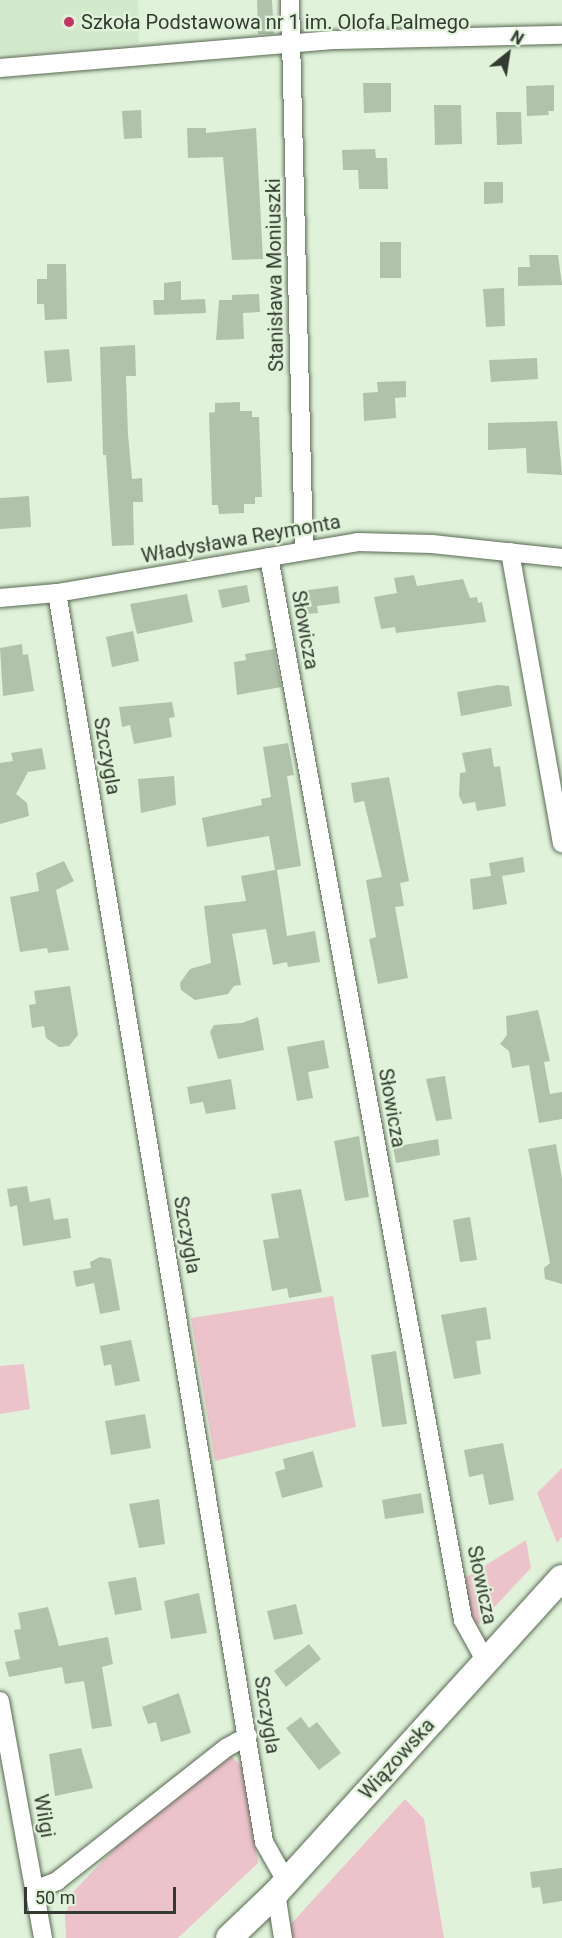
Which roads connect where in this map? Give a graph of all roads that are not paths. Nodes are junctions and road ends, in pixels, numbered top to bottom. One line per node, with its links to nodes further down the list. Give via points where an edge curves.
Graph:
1 (290, 0): 3 (street, Stanisława Moniuszki)
2 (562, 35): 3 (street, via 336,40)
3 (291, 45): 4 (street); 5 (street, Stanisława Moniuszki)
4 (0, 68)
5 (304, 549): 6 (street, Władysława Reymonta, via 358,542); 7 (street, Władysława Reymonta)
6 (510, 552): 8 (street, Władysława Reymonta); 11 (street)
7 (269, 557): 9 (street, Władysława Reymonta); 13 (street, Słowicza, via 463,1620)
8 (562, 558)
9 (57, 593): 10 (street, Władysława Reymonta); 15 (street, Szczygla)
10 (0, 598)
11 (562, 843)
12 (562, 1578): 13 (main road, Wiązowska)
13 (486, 1662): 16 (main road, Wiązowska)
14 (0, 1701): 17 (street, Wilgi)
15 (248, 1736): 16 (street, Szczygla, via 264,1842); 17 (street, via 226,1748 57,1881)
16 (281, 1887): 19 (main road, Wiązowska); 20 (street, Szczygla)
17 (34, 1890): 18 (street, Wilgi)
18 (43, 1938)
19 (229, 1938)
20 (284, 1938)

